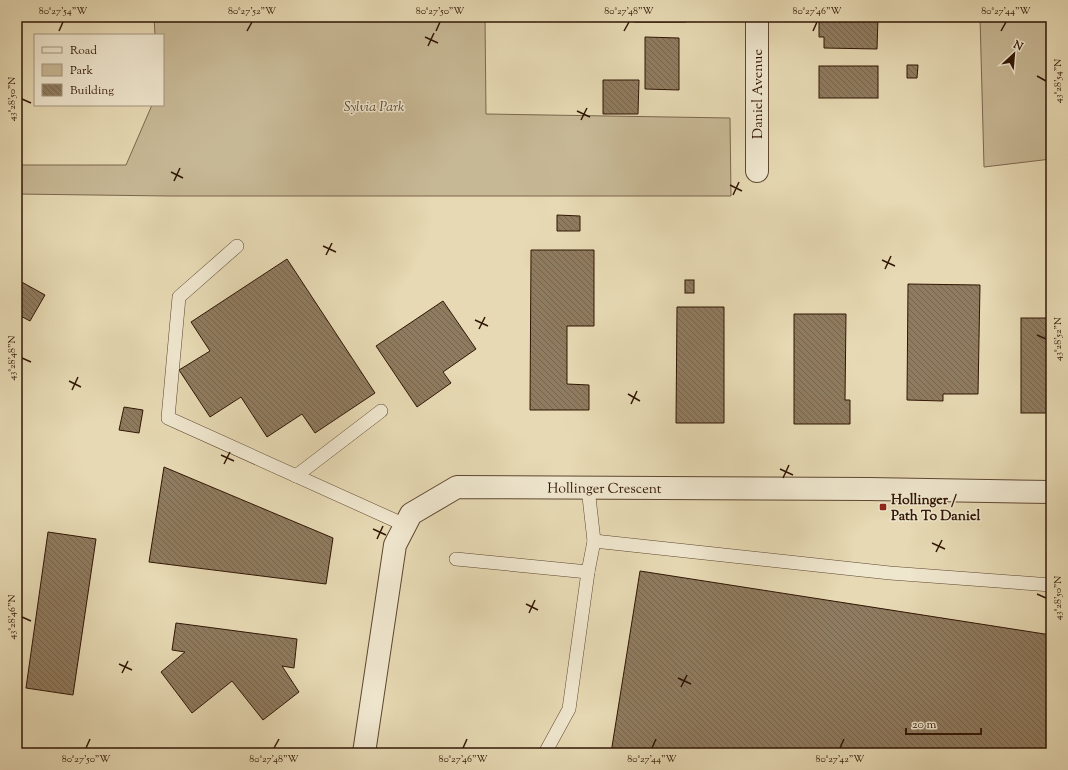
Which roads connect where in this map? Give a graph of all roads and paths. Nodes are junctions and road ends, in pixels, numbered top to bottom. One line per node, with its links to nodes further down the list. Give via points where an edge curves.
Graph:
1 (757, 17): 2 (street, Daniel Avenue)
2 (757, 171)
3 (237, 246): 5 (lane, via 179,297 168,418)
4 (381, 411): 5 (lane)
5 (296, 476): 8 (lane)
6 (588, 488): 7 (street, Hollinger Crescent); 8 (street, Hollinger Crescent, via 457,487 411,514); 9 (lane)
7 (1051, 492)
8 (405, 525): 13 (street, Hollinger Crescent, via 396,545)
9 (594, 541): 11 (lane); 12 (lane, via 890,573)
10 (456, 559): 11 (lane)
11 (588, 572): 14 (lane, via 569,709)
12 (1051, 584)
13 (364, 753)
14 (546, 753)

